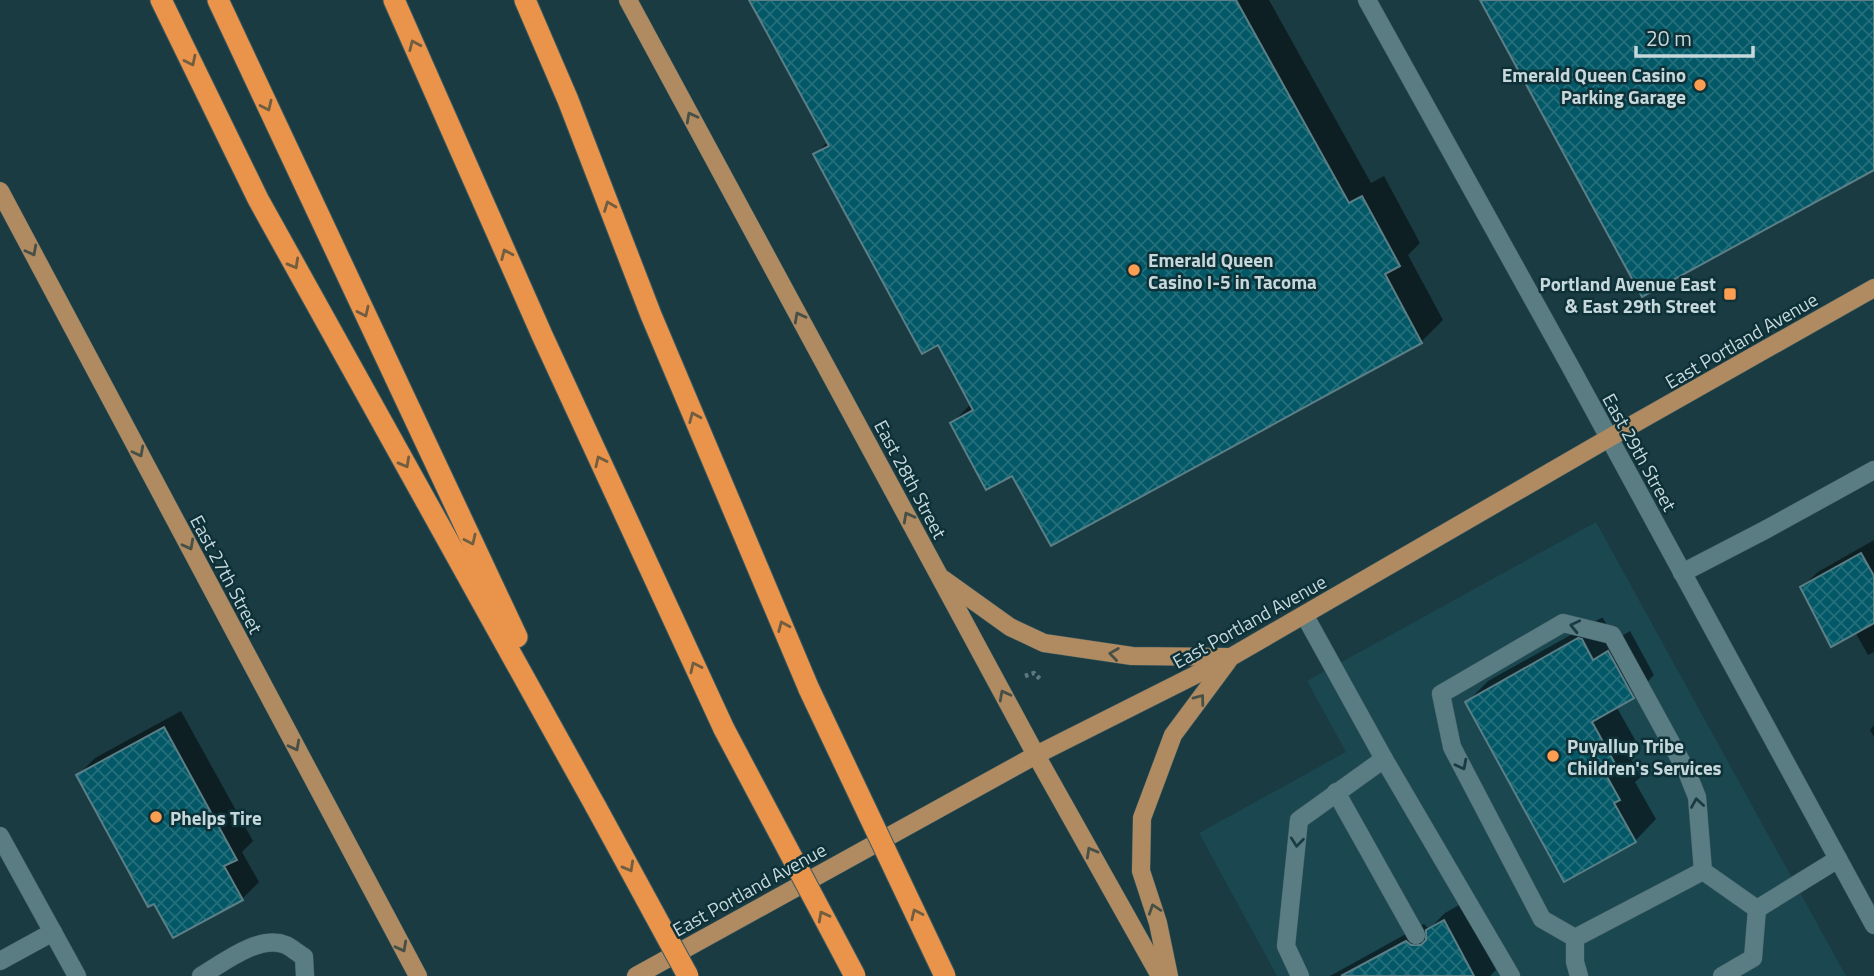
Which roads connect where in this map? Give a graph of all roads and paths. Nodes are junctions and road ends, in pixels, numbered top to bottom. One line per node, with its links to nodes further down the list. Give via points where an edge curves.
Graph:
1 (161, 0): 20 (highway, one-way to 20, via 258,199)
2 (218, 0): 20 (highway, one-way to 20)
3 (394, 0): 36 (highway, one-way to 3, bridge, via 724,729)
4 (524, 0): 37 (highway, one-way to 4, bridge, via 809,689)
5 (628, 0): 12 (main road, East 28th Street, one-way to 5)
6 (1367, 0): 9 (street, East 29th Street)
7 (0, 191): 33 (main road, East 27th Street, one-way to 33)
8 (1874, 288): 9 (main road, East Portland Avenue)
9 (1609, 438): 11 (street, East 29th Street); 13 (main road, East Portland Avenue)
10 (1874, 470): 11 (street)
11 (1682, 573): 22 (street, East 29th Street)
12 (940, 577): 14 (main road, one-way to 12, via 1132,656 1044,643 1010,627); 17 (main road, East 28th Street, one-way to 12)
13 (1305, 616): 14 (main road, East Portland Avenue); 18 (street)
14 (1231, 657): 17 (main road, East Portland Avenue); 39 (main road, one-way to 14, via 1141,871 1142,818 1173,735)
15 (1023, 677): 16 (path, via 1034,673)
16 (1042, 681)
17 (1036, 755): 34 (main road, East Portland Avenue); 38 (main road, East 28th Street, one-way to 17)
18 (1384, 759): 19 (street); 41 (street)
19 (1336, 792): 27 (street); 40 (street, one-way to 40, via 1299,820 1286,946)
20 (596, 807): 35 (highway, one-way to 35, bridge)
21 (0, 836): 26 (street)
22 (1838, 859): 24 (street); 25 (street, East 29th Street)
23 (1703, 871): 24 (street); 28 (street); 28 (street, one-way to 28, via 1698,797 1612,635 1563,623 1441,694 1452,747 1542,919)
24 (1757, 909): 43 (street, via 1753,958)
25 (1874, 925)
26 (53, 932): 29 (street); 30 (street)
27 (1416, 935)
28 (1575, 938): 42 (street)
29 (0, 961)
30 (78, 976)
31 (201, 976): 32 (street, via 262,943 285,944 304,957)
32 (305, 976)
33 (418, 976)
34 (636, 976)
35 (688, 976)
36 (855, 976)
37 (945, 976)
38 (1160, 976)
39 (1169, 976)
40 (1300, 976)
41 (1511, 976)
42 (1579, 976)
43 (1722, 976)

